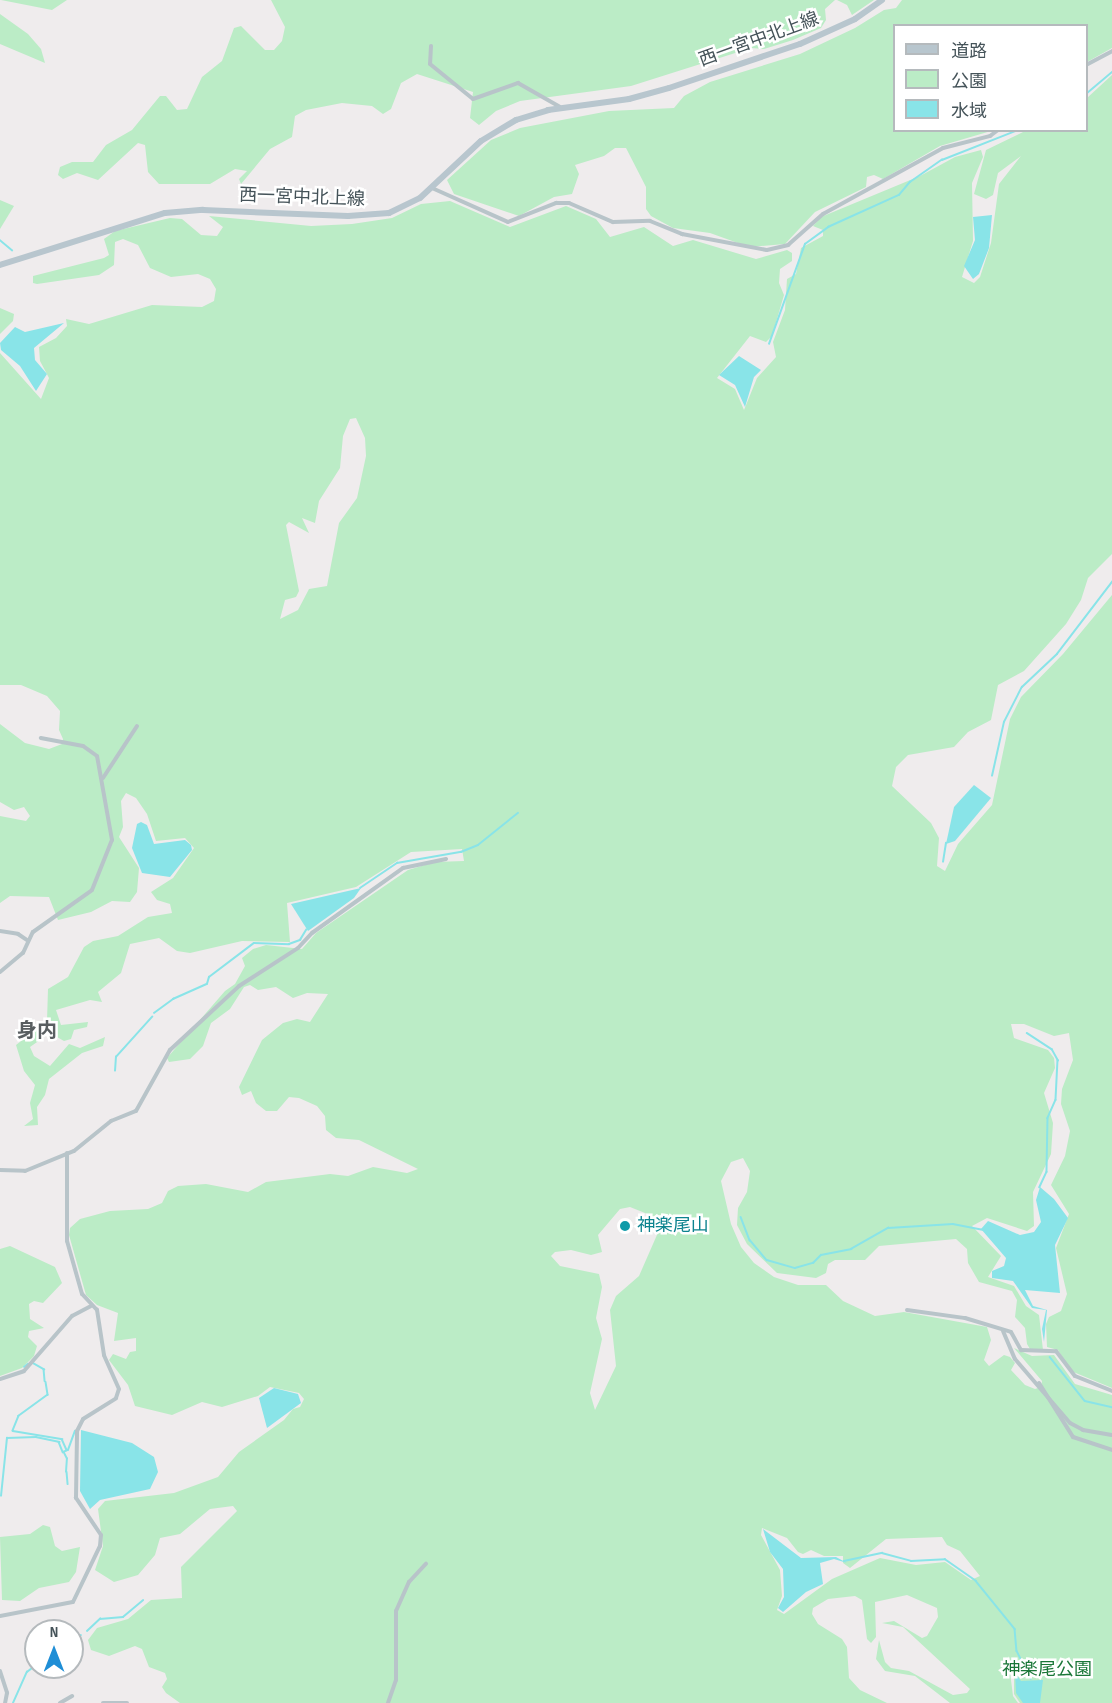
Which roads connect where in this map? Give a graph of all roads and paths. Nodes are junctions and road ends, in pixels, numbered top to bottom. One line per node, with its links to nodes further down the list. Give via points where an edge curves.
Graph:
1 (882, 0): 5 (main road, 西一宮中北上線, via 855,19 800,44 651,94)
2 (430, 46): 5 (street, via 430,64 472,99 518,83)
3 (1112, 51): 4 (street)
4 (1088, 64)
5 (562, 108): 7 (main road, 西一宮中北上線, via 532,114 498,130)
6 (995, 132): 7 (street, via 943,148 823,214 788,245 767,250 682,234 650,221 613,222 569,203 556,203 508,222)
7 (432, 188): 8 (main road, 西一宮中北上線, via 405,207 371,215 203,210 150,216)
8 (0, 265)
9 (137, 726): 11 (street)
10 (41, 738): 11 (street, via 87,747 97,756)
11 (103, 779): 14 (street, via 112,834 96,882 87,894 54,915)
12 (446, 859): 16 (street, via 403,868 312,933 298,948 239,986 170,1050 136,1111 111,1121)
13 (0, 931): 14 (street)
14 (27, 940): 15 (street, via 23,953)
15 (0, 972)
16 (67, 1154): 17 (street, via 25,1171); 18 (street, via 65,1233 82,1294)
17 (0, 1170)
18 (91, 1306): 21 (street, via 72,1316 24,1371); 27 (street, via 99,1315 103,1351 119,1389 116,1398 83,1419 77,1431 76,1498 101,1535 100,1546 73,1602)
19 (907, 1310): 20 (street, via 965,1318)
20 (1003, 1331): 22 (street, via 1015,1359); 23 (street, via 1011,1332 1027,1352 1056,1351 1075,1376)
21 (0, 1379)
22 (1039, 1382): 24 (street, via 1076,1427); 25 (street, via 1073,1437)
23 (1112, 1391)
24 (1112, 1435)
25 (1112, 1450)
26 (426, 1564): 34 (street, via 409,1582 396,1611 396,1680)
27 (0, 1616)
28 (0, 1671): 31 (street, via 7,1693)
29 (72, 1696): 32 (street)
30 (128, 1701): 33 (street)
31 (5, 1703)
32 (60, 1703)
33 (103, 1703)
34 (388, 1703)

